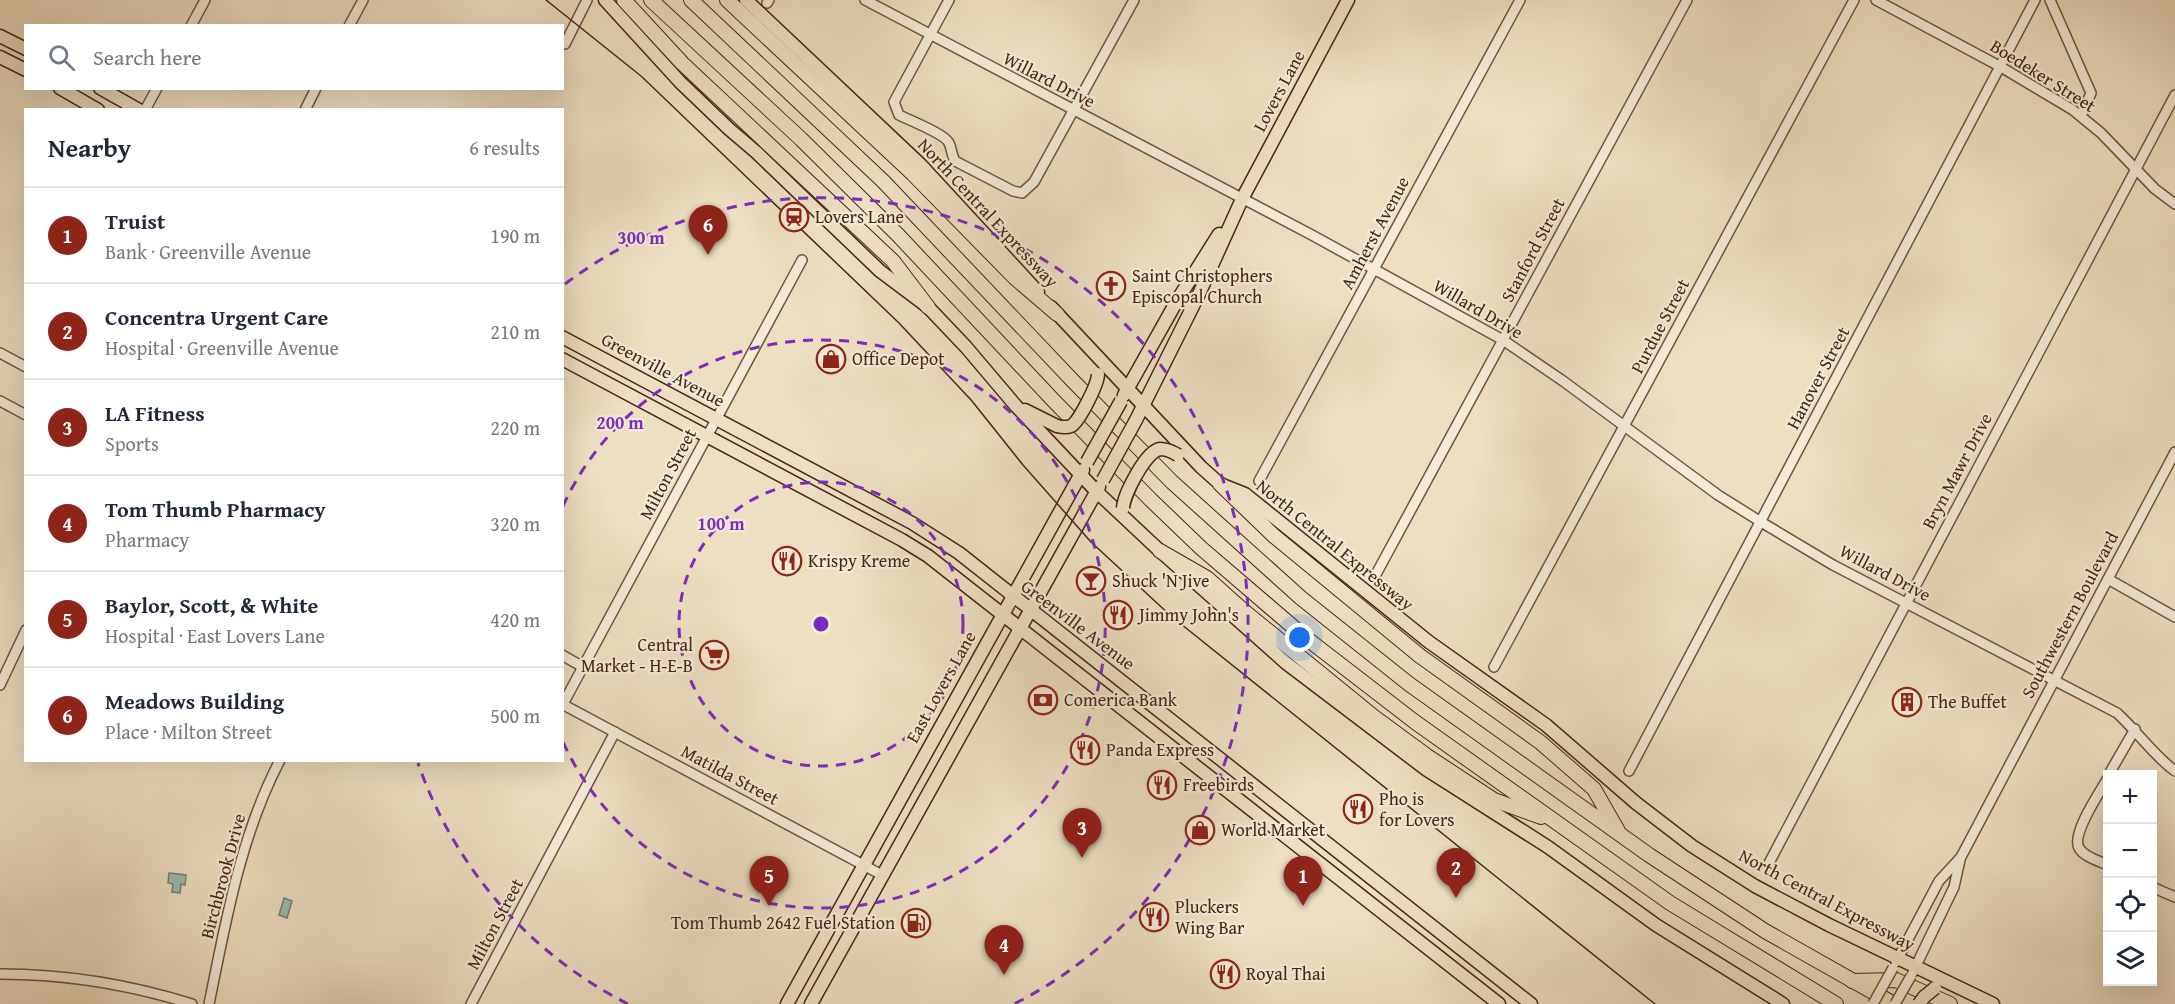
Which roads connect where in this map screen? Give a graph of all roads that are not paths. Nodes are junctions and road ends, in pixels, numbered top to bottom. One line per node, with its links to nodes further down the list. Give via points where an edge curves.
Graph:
1 (205, 0): 20 (street)
2 (363, 0): 21 (street)
3 (587, 0): 24 (street)
4 (605, 0): 45 (main road, via 729,129 880,271)
5 (624, 0): 45 (highway, via 682,63 893,261)
6 (651, 0): 93 (highway, via 882,219 1053,400 1201,548 1359,680)
7 (691, 0): 94 (highway, via 883,180 1145,456 1240,545 1409,684)
8 (727, 0): 46 (highway)
9 (746, 0): 46 (main road, North Central Expressway, via 921,165)
10 (865, 0): 22 (street, Willard Drive)
11 (949, 0): 22 (street)
12 (1134, 0): 38 (street)
13 (1348, 0): 41 (main road, Lovers Lane)
14 (1520, 0): 44 (street, Amherst Avenue)
15 (1687, 0): 48 (street, Stanford Street)
16 (1854, 0): 59 (street, Purdue Street)
17 (1876, 0): 27 (street, Boedeker Street)
18 (2035, 0): 27 (street, Hanover Street)
19 (2050, 0): 39 (street, via 2091,93)
20 (192, 24)
21 (350, 24)
22 (930, 35): 38 (street, Willard Drive); 38 (street, via 894,102 899,115 944,137 955,161 1022,193 1034,182)
23 (0, 36): 25 (main road)
24 (565, 44)
25 (24, 48)
26 (0, 57): 28 (main road)
27 (2001, 67): 39 (street, Boedeker Street); 67 (street, Hanover Street)
28 (24, 69)
29 (63, 90): 34 (main road)
30 (103, 90): 35 (main road)
31 (156, 90): 36 (street)
32 (315, 90): 37 (street)
33 (2175, 95): 40 (street, Bryn Mawr Drive)
34 (95, 108)
35 (135, 108)
36 (147, 108)
37 (305, 108)
38 (1073, 111): 41 (street, Willard Drive)
39 (2081, 116): 40 (street, Boedeker Street)
40 (2136, 170): 42 (street, Boedeker Street); 73 (street, Bryn Mawr Drive)
41 (1242, 199): 44 (street, Willard Drive); 53 (main road, Lovers Lane, via 1178,299); 55 (main road, Lovers Lane)
42 (2175, 204)
43 (802, 260): 58 (street, Milton Street)
44 (1374, 269): 48 (street, Willard Drive); 64 (street, Amherst Avenue)
45 (928, 307): 56 (main road)
46 (1057, 314): 49 (main road, North Central Expressway)
47 (564, 338): 58 (main road, Greenville Avenue)
48 (1503, 340): 59 (street, Willard Drive); 70 (street, Stanford Street)
49 (1093, 351): 53 (main road, North Central Expressway); 56 (main road, bridge, via 1097,383 1076,422 1067,427 1057,426)
50 (0, 353): 52 (street)
51 (564, 360): 60 (main road, Greenville Avenue)
52 (24, 366)
53 (1128, 388): 55 (main road, North Central Expressway); 63 (main road, East Lovers Lane, bridge)
54 (0, 401): 57 (street)
55 (1144, 405): 62 (main road, North Central Expressway); 66 (main road, bridge)
56 (1016, 406): 63 (main road)
57 (24, 413)
58 (716, 420): 60 (street, Milton Street); 72 (main road, Greenville Avenue, via 912,523 959,553)
59 (1625, 426): 67 (street, Willard Drive); 81 (street, Purdue Street)
60 (706, 436): 75 (main road, Greenville Avenue, via 902,540); 80 (street, Milton Street)
61 (2175, 452): 71 (street, Southwestern Boulevard)
62 (1193, 458): 65 (main road, North Central Expressway); 68 (main road, bridge, via 1159,449 1150,454 1126,494 1123,508)
63 (1081, 474): 66 (main road); 72 (main road, East Lovers Lane)
64 (1259, 482)
65 (1220, 484): 94 (highway, via 1274,536 1420,656 1540,742 1594,789); 104 (main road, North Central Expressway, via 1245,494 1429,642 1546,724 1692,846 1755,886)
66 (1100, 486): 68 (main road); 74 (main road)
67 (1761, 522): 73 (street, Willard Drive); 90 (street, Hanover Street)
68 (1132, 525): 69 (main road)
69 (1160, 551): 93 (highway, via 1208,578 1374,717 1427,756 1494,800); 116 (main road, via 1286,663 1427,770 1548,847 1656,925)
70 (1374, 579)
71 (2108, 579): 76 (street); 82 (street, Southwestern Boulevard)
72 (1011, 596): 74 (main road, Greenville Avenue); 75 (main road, East Lovers Lane)
73 (1907, 603): 82 (street, Willard Drive); 97 (street, Bryn Mawr Drive)
74 (1030, 610): 77 (main road); 102 (main road, Greenville Avenue)
75 (1003, 613): 77 (main road, Greenville Avenue); 98 (main road, East Lovers Lane)
76 (2175, 616)
77 (1020, 627): 99 (main road); 103 (main road, Greenville Avenue)
78 (24, 634): 83 (street)
79 (564, 657): 80 (street)
80 (584, 667): 84 (street, Milton Street)
81 (1494, 667)
82 (2054, 681): 86 (street, Willard Drive, via 2117,713); 95 (street, Southwestern Boulevard)
83 (0, 685)
84 (564, 702)
85 (564, 705): 87 (street, Matilda Street)
86 (2134, 729): 89 (street); 91 (street, Willard Drive)
87 (615, 732): 98 (street, Matilda Street); 111 (street, Milton Street)
88 (279, 762): 110 (street, Birchbrook Drive, via 242,856)
89 (2111, 770)
90 (1629, 771)
91 (2175, 771)
92 (2103, 785): 96 (street, via 2078,831 2077,842 2083,852)
93 (1557, 823): 117 (highway, via 1670,903)
94 (1621, 835): 107 (highway, via 1707,894)
95 (1961, 857): 104 (street, Southwestern Boulevard, via 1939,881); 105 (street, Southwestern Boulevard, via 1953,887)
96 (2103, 862)
97 (1769, 863)
98 (864, 865): 99 (street, Matilda Street); 112 (main road, East Lovers Lane)
99 (882, 875): 113 (main road)
100 (2157, 889): 101 (street)
101 (2175, 897)
102 (1419, 915): 103 (main road); 115 (main road, Greenville Avenue)
103 (1407, 931): 114 (main road, Greenville Avenue)
104 (1895, 963): 105 (main road, North Central Expressway); 118 (street, Southwestern Boulevard, bridge)
105 (1913, 972): 108 (main road, North Central Expressway); 119 (street, Southwestern Boulevard, bridge)
106 (0, 974): 109 (street, via 47,974 106,982)
107 (1852, 981): 119 (highway); 121 (highway, via 1896,980)
108 (1941, 985): 120 (main road, bridge); 122 (main road, North Central Expressway)
109 (192, 1004)
110 (208, 1004)
111 (471, 1004)
112 (787, 1004)
113 (811, 1004)
114 (1499, 1004)
115 (1531, 1004)
116 (1783, 1004)
117 (1836, 1004)
118 (1873, 1004)
119 (1894, 1004)
120 (1919, 1004)
121 (1950, 1004)
122 (1993, 1004)

